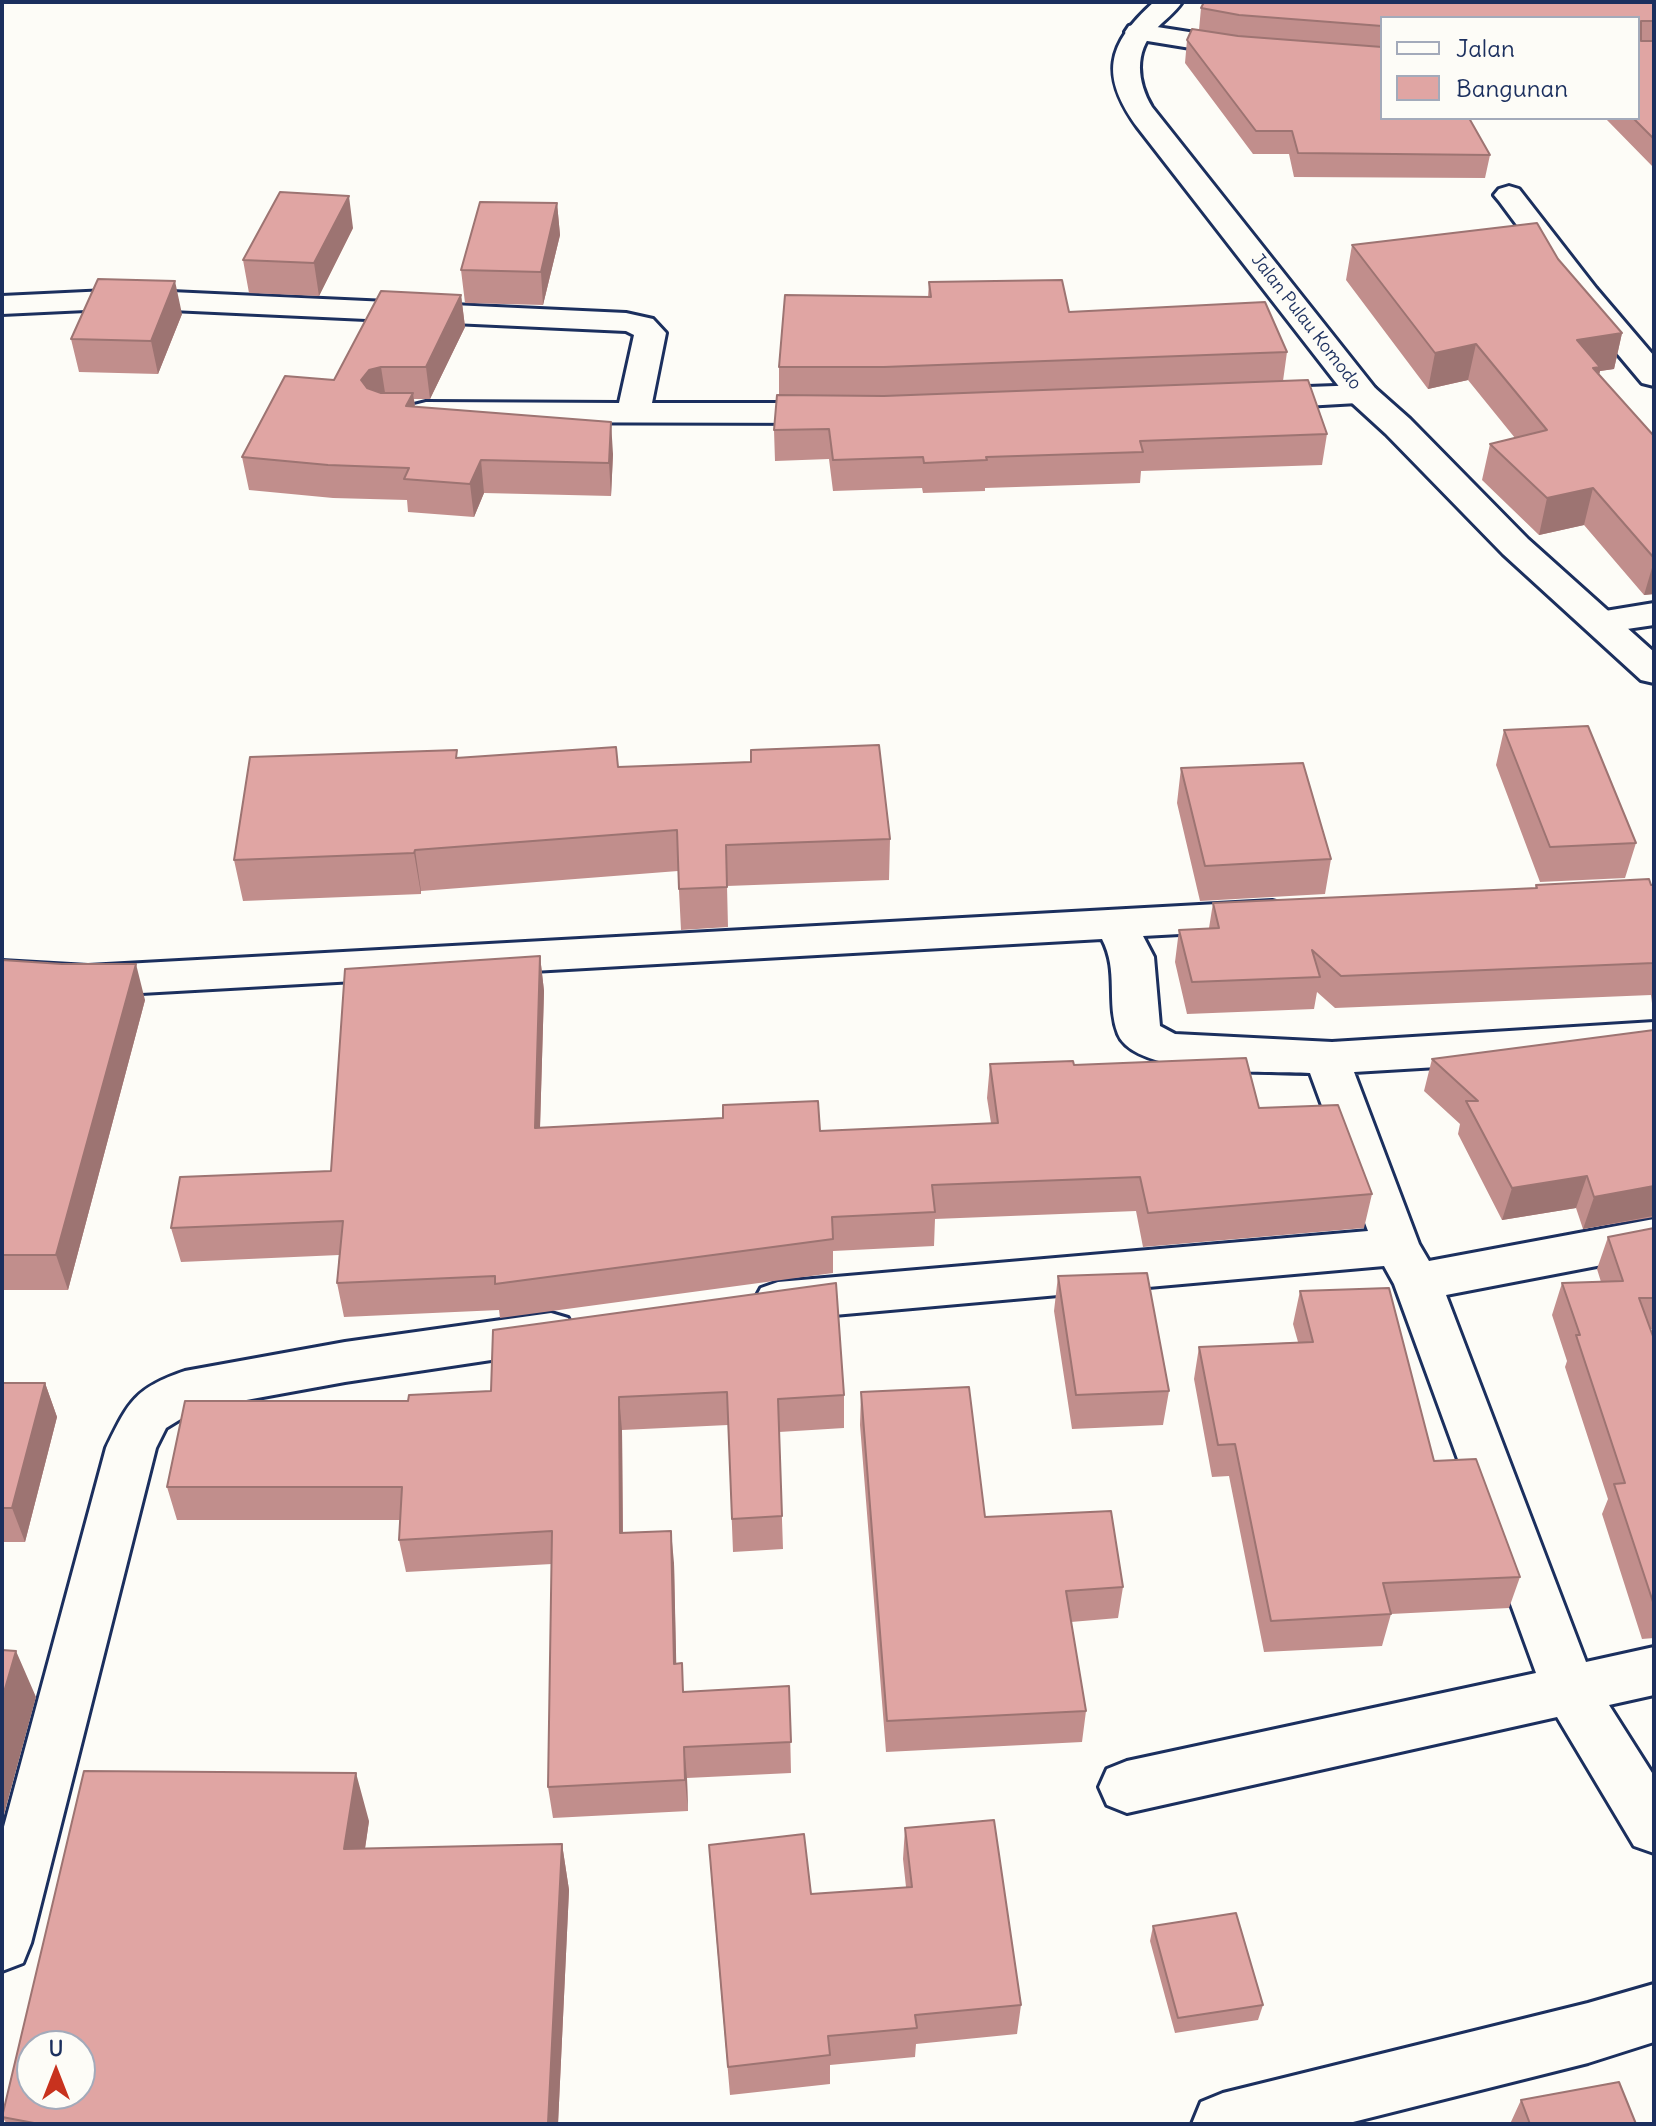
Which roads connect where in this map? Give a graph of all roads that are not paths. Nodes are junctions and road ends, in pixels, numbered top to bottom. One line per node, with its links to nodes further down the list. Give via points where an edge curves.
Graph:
1 (1169, 2): 2 (street, Jalan Pulau Komodo)
2 (1138, 32): 3 (street); 7 (street, Jalan Pulau Komodo, via 1125,62 1129,96 1139,114)
3 (1265, 51)
4 (1509, 195): 6 (street)
5 (2, 305): 10 (street, via 128,299 626,322 650,333)
6 (1654, 376)
7 (1363, 395): 8 (street); 13 (street, Jalan Pulau Komodo, via 1401,426 1532,563)
8 (1223, 401)
9 (402, 412): 10 (street)
10 (633, 413): 11 (street)
11 (868, 413)
12 (1654, 614): 13 (street)
13 (1600, 622): 14 (street, Jalan Pulau Komodo)
14 (1654, 672)
15 (1305, 913): 16 (street)
16 (1115, 924): 17 (street, via 88,981); 19 (street, via 1133,957 1140,1034 1175,1050)
17 (2, 976)
18 (1654, 1038): 19 (street)
19 (1332, 1058): 21 (street, via 1332,1073)
20 (1654, 1237): 21 (street)
21 (1407, 1264): 22 (street, via 833,1294); 25 (street)
22 (740, 1305)
23 (598, 1325): 28 (street, via 185,1391 148,1414 131,1448)
24 (1654, 1671): 25 (street)
25 (1569, 1688): 26 (street); 27 (street)
26 (1127, 1787)
27 (1654, 1827)
28 (2, 1943)
29 (1654, 2013): 30 (street)
30 (1223, 2124)

